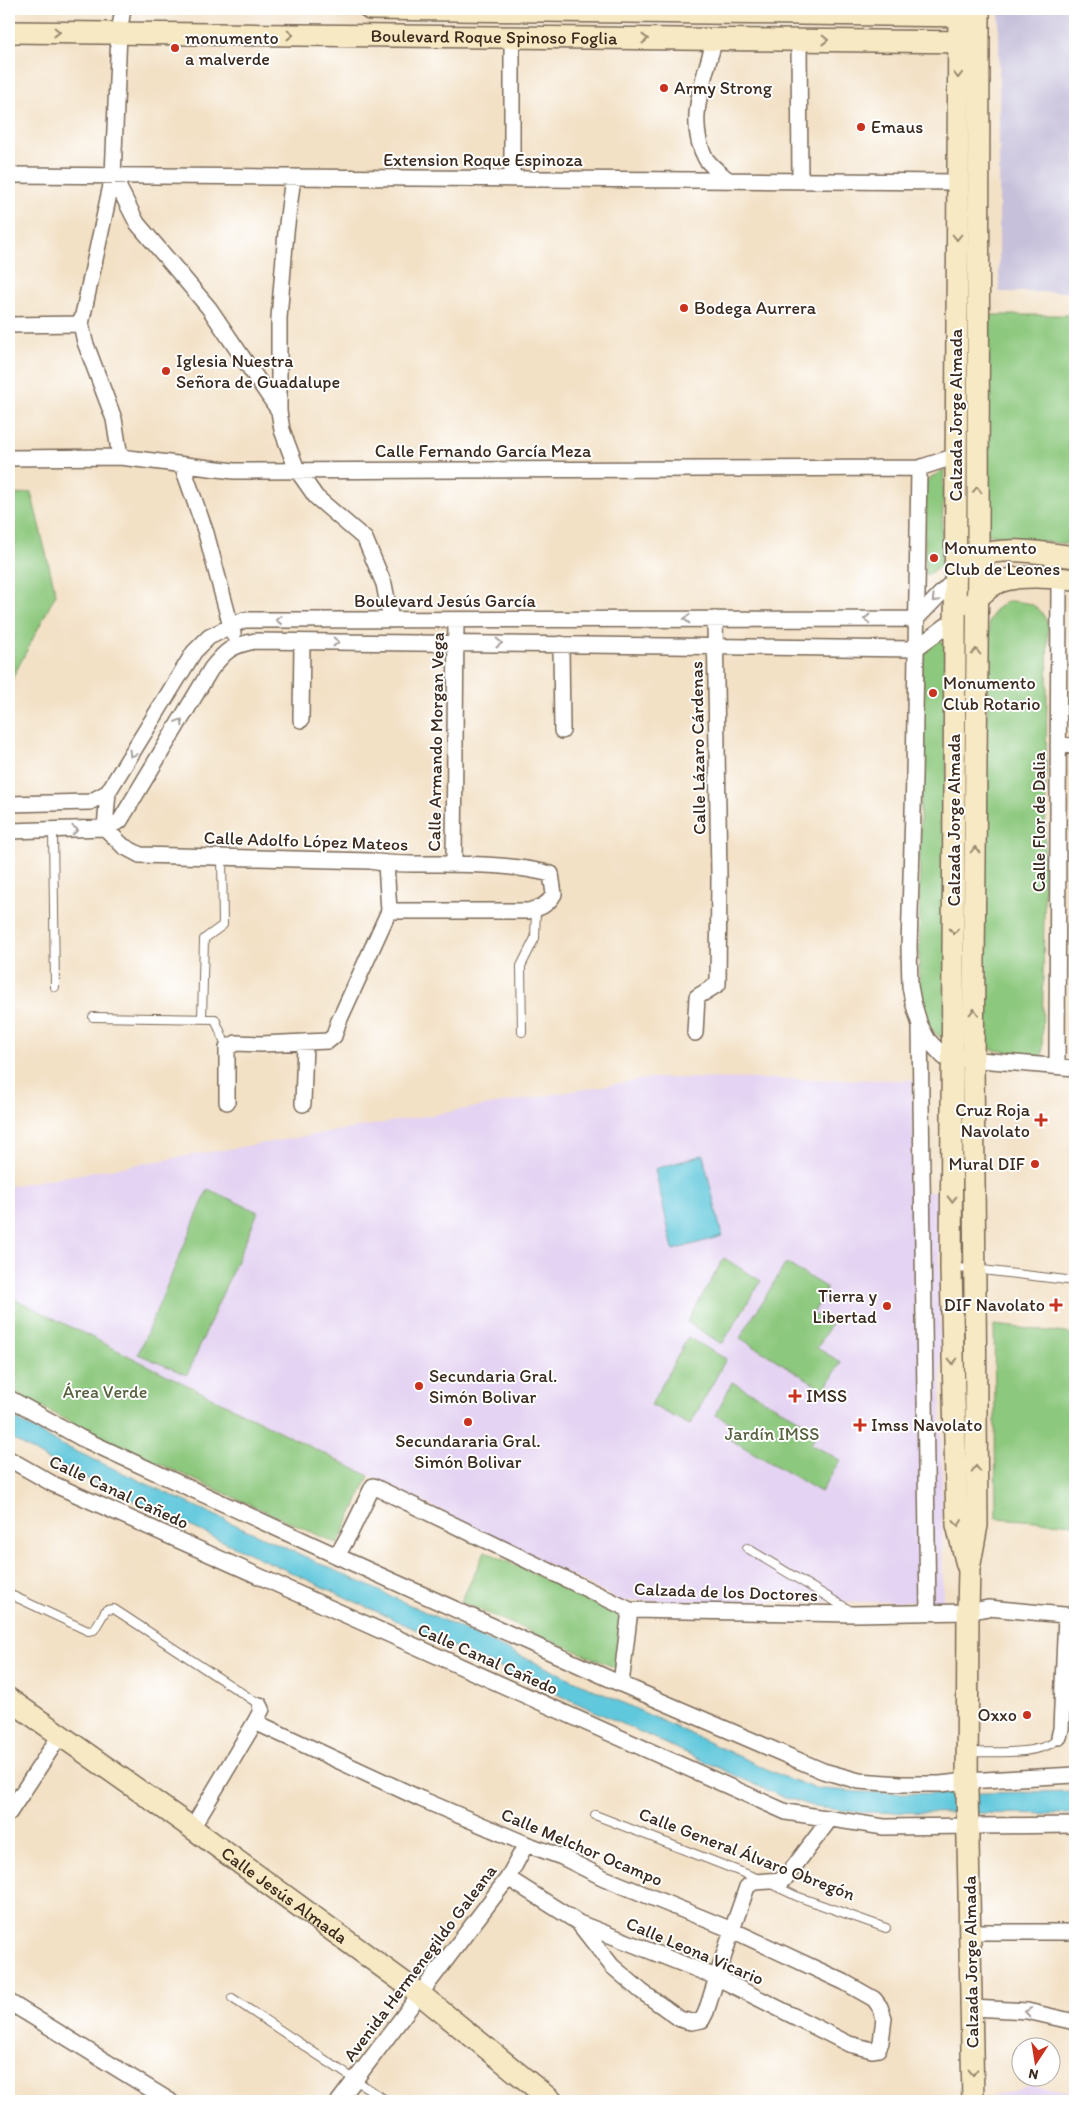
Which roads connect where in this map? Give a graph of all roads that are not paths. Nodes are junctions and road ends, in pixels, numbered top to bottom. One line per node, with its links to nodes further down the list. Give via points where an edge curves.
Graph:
1 (123, 9): 5 (street)
2 (370, 9): 3 (street, Boulevard Roque Spinoso Foglia)
3 (969, 12): 9 (street, Calzada Jorge Almada)
4 (9, 32): 5 (street, Boulevard Roque Spinoso Foglia, one-way to 5)
5 (119, 33): 6 (street, Boulevard Roque Spinoso Foglia, one-way to 6); 11 (street)
6 (512, 38): 7 (street, Boulevard Roque Spinoso Foglia, one-way to 7); 13 (street)
7 (714, 39): 8 (street, Boulevard Roque Spinoso Foglia); 14 (street, via 696,126 706,159)
8 (799, 40): 9 (street, Boulevard Roque Spinoso Foglia, one-way to 9); 15 (street)
9 (969, 42): 16 (street, Calzada Jorge Almada, one-way to 16); 19 (street, Calzada Jorge Almada)
10 (9, 175): 11 (street, Extension Roque Espinoza)
11 (113, 176): 12 (street, Extension Roque Espinoza); 17 (street); 20 (street, via 137,223 209,308)
12 (293, 177): 13 (street, Extension Roque Espinoza); 20 (street, via 280,318)
13 (512, 179): 14 (street, Extension Roque Espinoza)
14 (728, 180): 15 (street, Extension Roque Espinoza)
15 (800, 181): 16 (street, Extension Roque Espinoza)
16 (958, 182): 19 (street, Calzada Jorge Almada, one-way to 19)
17 (81, 324): 18 (street); 22 (street, via 84,342 114,419)
18 (9, 325)
19 (967, 330): 21 (street, Calzada Jorge Almada); 27 (street, Calzada Jorge Almada, one-way to 19)
20 (279, 411): 26 (street, via 282,430)
21 (956, 456): 25 (street, Calle Fernando García Meza); 29 (street, Calzada Jorge Almada)
22 (120, 457): 23 (street, Calle Fernando García Meza); 24 (street, Calle Fernando García Meza)
23 (9, 458)
24 (182, 465): 26 (street, Calle Fernando García Meza, via 234,471); 37 (street, via 206,533)
25 (919, 468): 26 (street, Calle Fernando García Meza); 33 (street)
26 (297, 470): 34 (street, via 316,497 365,539 384,584)
27 (978, 556): 28 (street, via 1010,551); 29 (street); 31 (street, Calzada Jorge Almada)
28 (1075, 557)
29 (955, 578): 33 (street, one-way to 33); 36 (street, Calzada Jorge Almada)
30 (1067, 579): 31 (street, via 1004,581); 46 (street, Calle Flor de Dalia)
31 (977, 599): 36 (street); 66 (street, Calzada Jorge Almada, one-way to 31)
32 (714, 619): 33 (street, Boulevard Jesús García, one-way to 32); 35 (street, Boulevard Jesús García, one-way to 35); 42 (street, Calle Lázaro Cárdenas)
33 (916, 619): 43 (street)
34 (391, 620): 35 (street, Boulevard Jesús García); 37 (street, Boulevard Jesús García, one-way to 37, via 244,620)
35 (456, 620): 39 (street, Calle Armando Morgan Vega)
36 (954, 620): 43 (street); 66 (street, Calzada Jorge Almada, one-way to 66)
37 (230, 625): 41 (street); 48 (street, Boulevard Jesús García, one-way to 48, via 209,637 194,652)
38 (302, 642): 39 (street, one-way to 39); 41 (street, via 255,641); 44 (street)
39 (457, 643): 40 (street, one-way to 40); 55 (street, Calle Armando Morgan Vega)
40 (561, 644): 42 (street); 45 (street)
41 (237, 645): 50 (street, one-way to 41, via 120,822 211,669 223,654)
42 (716, 646): 43 (street); 63 (street, Calle Lázaro Cárdenas, via 718,984 697,997)
43 (915, 649): 61 (street, via 909,948 912,1002)
44 (301, 720)
45 (562, 731)
46 (1058, 744): 47 (street); 67 (street, Calle Flor de Dalia)
47 (1075, 746)
48 (108, 792): 49 (street, via 90,802); 50 (street)
49 (9, 804)
50 (105, 828): 52 (street, one-way to 50); 53 (street, Calle Adolfo López Mateos, via 123,846 140,855)
51 (9, 831): 52 (street)
52 (53, 831): 58 (lane)
53 (222, 856): 54 (street, Calle Adolfo López Mateos); 60 (lane, via 223,925 204,939)
54 (386, 864): 55 (street, Calle Adolfo López Mateos); 57 (street)
55 (454, 864): 56 (street, Calle Adolfo López Mateos, via 530,868 551,874 554,894 550,902)
56 (536, 909): 57 (street); 62 (lane, via 535,938 521,966)
57 (389, 911): 64 (street, via 334,1036 328,1041)
58 (55, 987)
59 (93, 1017): 60 (lane)
60 (202, 1019): 65 (lane, via 215,1019)
61 (920, 1025): 66 (street, via 928,1040 944,1057); 82 (street)
62 (522, 1032)
63 (695, 1033)
64 (305, 1042): 65 (street, via 236,1043); 70 (street)
65 (227, 1048): 69 (street)
66 (964, 1060): 67 (street); 71 (street, Calzada Jorge Almada, one-way to 71); 72 (street, Calzada Jorge Almada)
67 (1057, 1066): 68 (street)
68 (1075, 1068)
69 (228, 1102)
70 (303, 1104)
71 (951, 1268): 72 (lane); 78 (street, Calzada Jorge Almada, one-way to 78, via 957,1525)
72 (974, 1269): 73 (lane); 78 (street, Calzada Jorge Almada, one-way to 72, via 977,1524)
73 (1075, 1281)
74 (9, 1398): 77 (street, via 81,1438)
75 (9, 1459): 96 (street, Calle Canal Cañedo, via 53,1484 735,1790 786,1812)
76 (747, 1548): 83 (lane)
77 (337, 1556): 80 (street, Calzada de los Doctores, via 373,1486); 85 (street)
78 (969, 1569): 81 (street, Calzada Jorge Almada)
79 (9, 1594): 87 (lane, via 88,1631 94,1630 106,1610 114,1609)
80 (630, 1610): 83 (street, Calzada de los Doctores); 85 (street)
81 (968, 1612): 82 (street, Calzada de los Doctores); 84 (street, Calzada de los Doctores, via 988,1608); 91 (street, Calzada Jorge Almada)
82 (928, 1613): 83 (street, Calzada de los Doctores)
83 (854, 1614)
84 (1071, 1616): 90 (street)
85 (621, 1684): 93 (street, via 823,1771 859,1781)
86 (9, 1699): 89 (street, Calle Jesús Almada)
87 (260, 1705): 88 (street, via 262,1709)
88 (255, 1722): 99 (street); 100 (street, Calle Melchor Ocampo)
89 (61, 1734): 94 (street); 99 (street, Calle Jesús Almada)
90 (1059, 1737): 91 (lane, via 1040,1748)
91 (968, 1752): 93 (street, Calzada Jorge Almada)
92 (1075, 1775): 93 (street)
93 (968, 1785): 97 (street, Calzada Jorge Almada)
94 (9, 1813)
95 (595, 1815): 102 (lane, Calle General Álvaro Obregón)
96 (830, 1819): 97 (street, Calle Canal Cañedo, via 884,1827); 102 (street, via 784,1880)
97 (968, 1825): 98 (street, Calle Canal Cañedo); 106 (street, Calzada Jorge Almada)
98 (1075, 1825)
99 (192, 1828): 109 (street, Calle Jesús Almada)
100 (526, 1844): 101 (street, Avenida Hermenegildo Galeana); 105 (street, Calle Melchor Ocampo)
101 (508, 1878): 103 (street, Calle Leona Vicario); 109 (street, Avenida Hermenegildo Galeana)
102 (764, 1881): 104 (lane, Calle General Álvaro Obregón); 105 (street, via 747,1887)
103 (579, 1923): 108 (street, Calle Leona Vicario); 108 (street, via 612,1966 680,2018 691,2022 702,2020)
104 (886, 1928)
105 (732, 1930): 108 (street); 114 (street, Calle Melchor Ocampo, via 874,1999 884,2018 881,2042 878,2049)
106 (970, 1932): 107 (street); 112 (street, Calzada Jorge Almada)
107 (1075, 1932)
108 (716, 1977): 114 (street, Calle Leona Vicario, via 849,2044)
109 (421, 1995): 115 (street, Avenida Hermenegildo Galeana); 119 (street, Calle Jesús Almada)
110 (232, 1998): 115 (lane)
111 (9, 2002): 116 (street)
112 (972, 2008): 113 (street, one-way to 112, via 1027,2011); 120 (street, Calzada Jorge Almada, one-way to 120)
113 (1075, 2022)
114 (872, 2050)
115 (355, 2080): 117 (street, Avenida Hermenegildo Galeana); 118 (lane)
116 (170, 2101)
117 (339, 2101)
118 (387, 2101)
119 (552, 2101)
120 (974, 2101)

